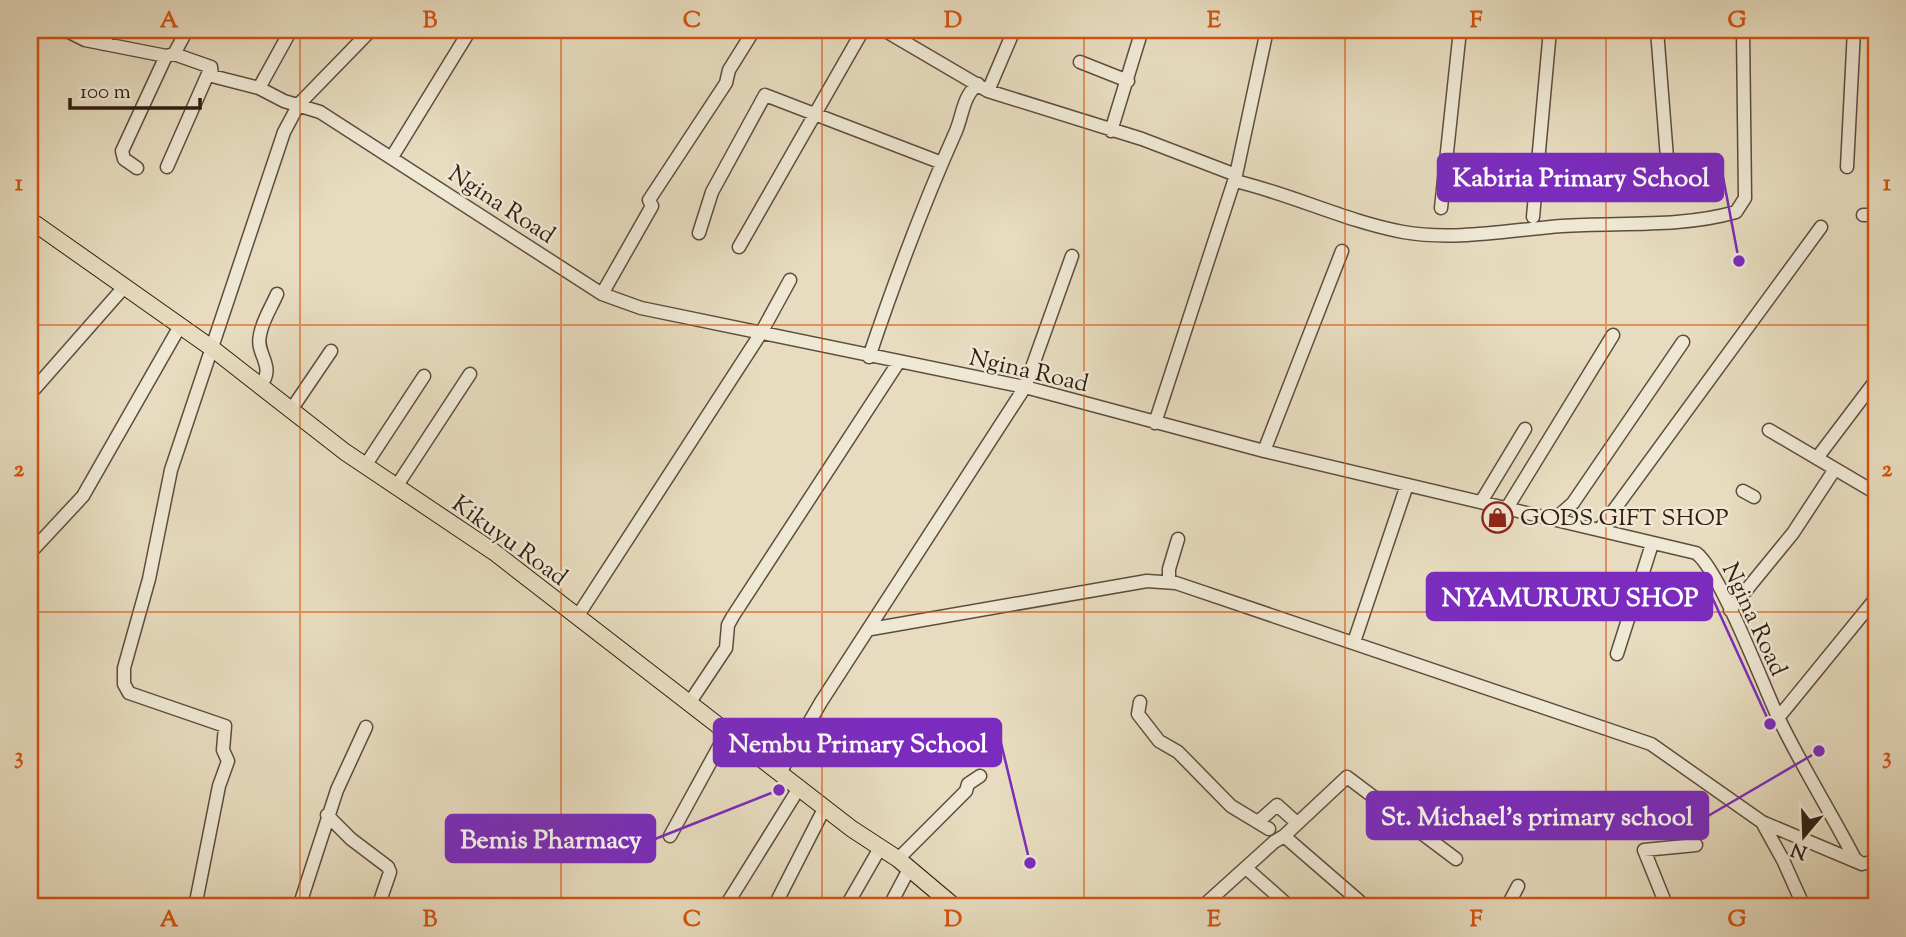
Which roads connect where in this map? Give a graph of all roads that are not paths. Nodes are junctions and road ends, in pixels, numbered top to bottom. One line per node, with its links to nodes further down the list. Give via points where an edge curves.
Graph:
1 (65, 30): 19 (street, Ngina Road)
2 (109, 30): 19 (street)
3 (187, 30): 20 (street)
4 (291, 30): 24 (street)
5 (371, 30): 26 (street)
6 (470, 30): 29 (street)
7 (754, 30): 47 (street, via 726,83 649,200 652,206)
8 (863, 30): 27 (street)
9 (884, 30): 18 (street)
10 (1014, 30): 25 (street)
11 (1142, 30): 23 (street)
12 (1267, 30): 35 (street)
13 (1460, 30): 36 (street)
14 (1550, 30): 37 (street)
15 (1657, 30): 34 (street)
16 (1743, 30): 35 (street, via 1745,198 1736,212 1655,224 1425,235 1372,224)
17 (1854, 30): 32 (street)
18 (898, 33): 25 (street)
19 (104, 44): 20 (street, Ngina Road)
20 (170, 55): 22 (street, Ngina Road); 33 (street, via 122,151 124,159)
21 (1080, 62): 23 (street)
22 (211, 67): 24 (street, Ngina Road, via 212,76); 31 (street)
23 (1128, 80): 28 (street)
24 (259, 88): 26 (street, Ngina Road)
25 (983, 88): 28 (street); 30 (street, via 967,93)
26 (299, 104): 29 (street, Ngina Road); 52 (street, via 278,148)
27 (815, 114): 30 (street); 40 (street, via 765,95 712,192); 41 (street)
28 (1111, 131): 35 (street)
29 (393, 157): 47 (street, Ngina Road)
30 (942, 163): 54 (street)
31 (167, 167)
32 (1847, 167)
33 (136, 168)
34 (1668, 172)
35 (1236, 178): 63 (street)
36 (1441, 208)
37 (1533, 217)
38 (30, 220): 45 (main road, Kikuyu Road)
39 (1821, 227): 76 (street)
40 (699, 233)
41 (739, 247)
42 (1342, 251): 66 (street)
43 (1072, 256): 60 (street)
44 (790, 280): 49 (street)
45 (125, 286): 48 (main road, Kikuyu Road); 61 (street)
46 (277, 294): 59 (street, via 260,334 269,368)
47 (602, 294): 49 (street, Ngina Road, via 641,308)
48 (180, 326): 52 (main road, Kikuyu Road); 79 (street, via 83,496)
49 (761, 333): 54 (street, Ngina Road); 83 (street)
50 (1613, 335): 74 (street)
51 (1683, 342): 75 (street, via 1573,503)
52 (213, 349): 59 (main road, Kikuyu Road); 110 (street, via 197,385 172,470 124,668 129,693 225,726 223,750 228,761)
53 (331, 351): 62 (street)
54 (869, 357): 55 (street, Ngina Road)
55 (898, 363): 60 (street, Ngina Road); 87 (street, via 733,616 726,649)
56 (470, 374): 71 (street)
57 (424, 376): 68 (street)
58 (1876, 380): 67 (street)
59 (260, 386): 62 (main road, Kikuyu Road)
60 (1025, 387): 63 (street, Ngina Road); 84 (street)
61 (30, 394)
62 (291, 410): 68 (main road, Kikuyu Road)
63 (1154, 423): 66 (street, Ngina Road)
64 (1525, 429): 73 (street)
65 (1769, 430): 67 (street)
66 (1264, 451): 70 (street, Ngina Road)
67 (1817, 458): 69 (street)
68 (365, 466): 71 (main road, Kikuyu Road)
69 (1835, 469): 72 (street); 82 (street, via 1793,533)
70 (1407, 485): 73 (street, Ngina Road); 85 (street)
71 (396, 487): 83 (main road, Kikuyu Road, via 494,552)
72 (1875, 489)
73 (1481, 502): 74 (street, Ngina Road)
74 (1507, 508): 75 (street, Ngina Road)
75 (1555, 519): 76 (street, Ngina Road)
76 (1600, 529): 78 (street, Ngina Road)
77 (1178, 539): 80 (street)
78 (1652, 544): 82 (street, Ngina Road, via 1702,558); 86 (street)
79 (30, 552)
80 (1170, 582): 84 (street, via 1147,581); 85 (street)
81 (1876, 598): 89 (street)
82 (1730, 610): 89 (street, Ngina Road)
83 (577, 617): 87 (main road, Kikuyu Road)
84 (871, 629): 92 (street)
85 (1354, 642): 97 (street, via 1651,744)
86 (1617, 654)
87 (690, 702): 91 (main road, Kikuyu Road)
88 (1140, 702): 98 (street, via 1138,714 1159,741 1178,752 1231,806 1264,825 1275,804)
89 (1778, 718): 105 (street, Ngina Road, via 1855,859)
90 (366, 727): 96 (street)
91 (727, 732): 92 (main road, Kikuyu Road); 99 (street)
92 (781, 771): 94 (main road, Kikuyu Road)
93 (980, 776): 106 (street, via 968,784)
94 (799, 788): 95 (main road, Kikuyu Road); 113 (street)
95 (825, 807): 102 (main road, Kikuyu Road); 114 (street)
96 (327, 815): 111 (street); 112 (street, via 388,867)
97 (1762, 822): 105 (street); 122 (street)
98 (1297, 823): 100 (street); 103 (street, via 1347,777)
99 (670, 836)
100 (1284, 836): 107 (street); 119 (street)
101 (1696, 845): 121 (street, via 1644,850)
102 (880, 848): 106 (main road, Kikuyu Road); 109 (street)
103 (1456, 859)
104 (1876, 862): 105 (street)
105 (1862, 864)
106 (903, 865): 115 (street); 116 (main road, Kikuyu Road)
107 (1247, 869): 117 (street); 118 (street)
108 (1518, 886): 120 (street)
109 (849, 902)
110 (195, 907)
111 (299, 907)
112 (378, 907)
113 (725, 907)
114 (774, 907)
115 (889, 907)
116 (955, 907)
117 (1202, 907)
118 (1290, 907)
119 (1366, 907)
120 (1507, 907)
121 (1667, 907)
122 (1804, 907)

